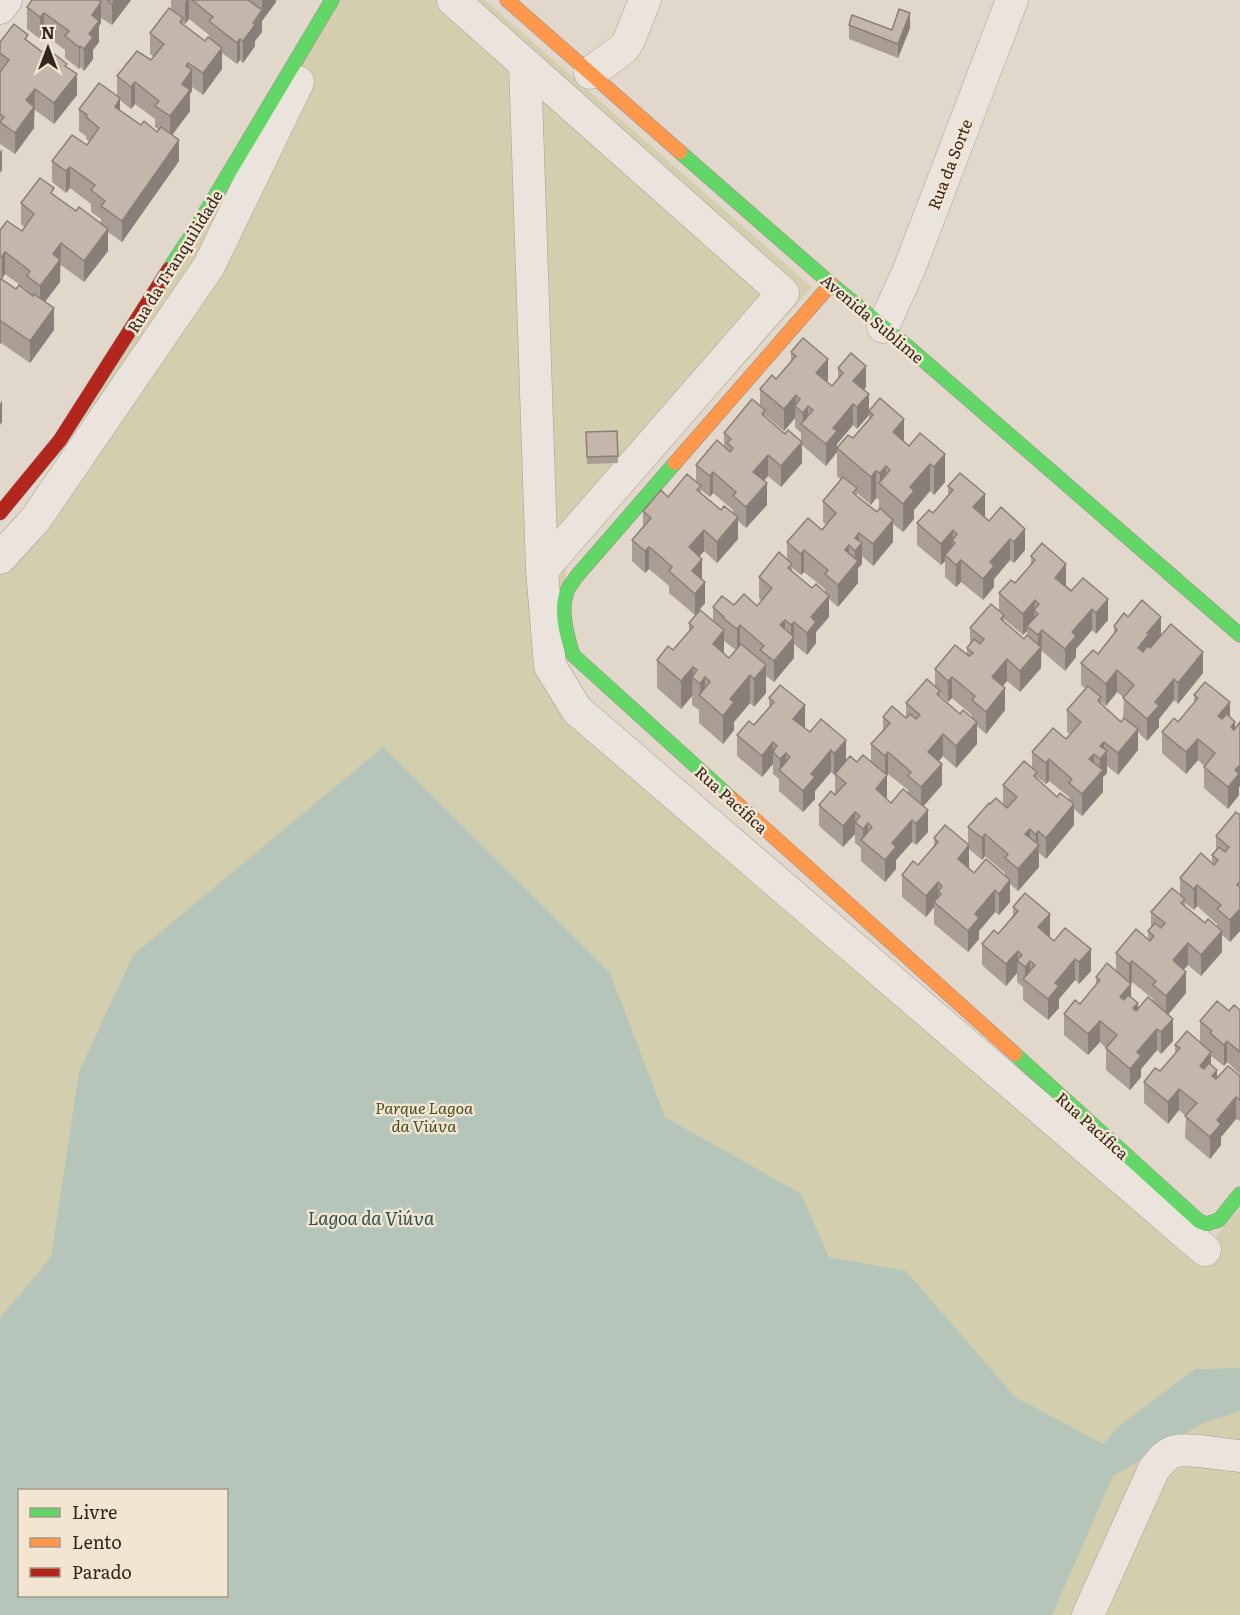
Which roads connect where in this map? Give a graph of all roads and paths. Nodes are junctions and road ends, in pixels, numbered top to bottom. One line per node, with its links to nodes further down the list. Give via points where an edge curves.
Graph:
1 (6, 0): 8 (street)
2 (333, 0): 13 (street, Rua da Tranquilidade, via 196,228 60,440)
3 (337, 0): 14 (street, via 209,266 36,520)
4 (453, 0): 9 (street)
5 (507, 0): 10 (street, Avenida Sublime)
6 (645, 0): 10 (street, via 624,48)
7 (1012, 0): 12 (street, Rua da Sorte, via 910,267)
8 (0, 8)
9 (525, 64): 15 (street); 15 (street, via 783,293)
10 (590, 74): 11 (street, Avenida Sublime)
11 (831, 284): 12 (street, Avenida Sublime); 17 (street, Rua Pacífica, via 576,577 567,591 565,606 573,655 1199,1221 1206,1224 1219,1220)
12 (883, 327): 16 (street, Avenida Sublime)
13 (0, 513)
14 (0, 558)
15 (542, 570): 18 (street, via 550,666 577,710)
16 (1240, 635)
17 (1240, 1194)
18 (1205, 1250)
19 (1240, 1456): 20 (street, via 1188,1451 1166,1456 1154,1469)
20 (1088, 1615)

